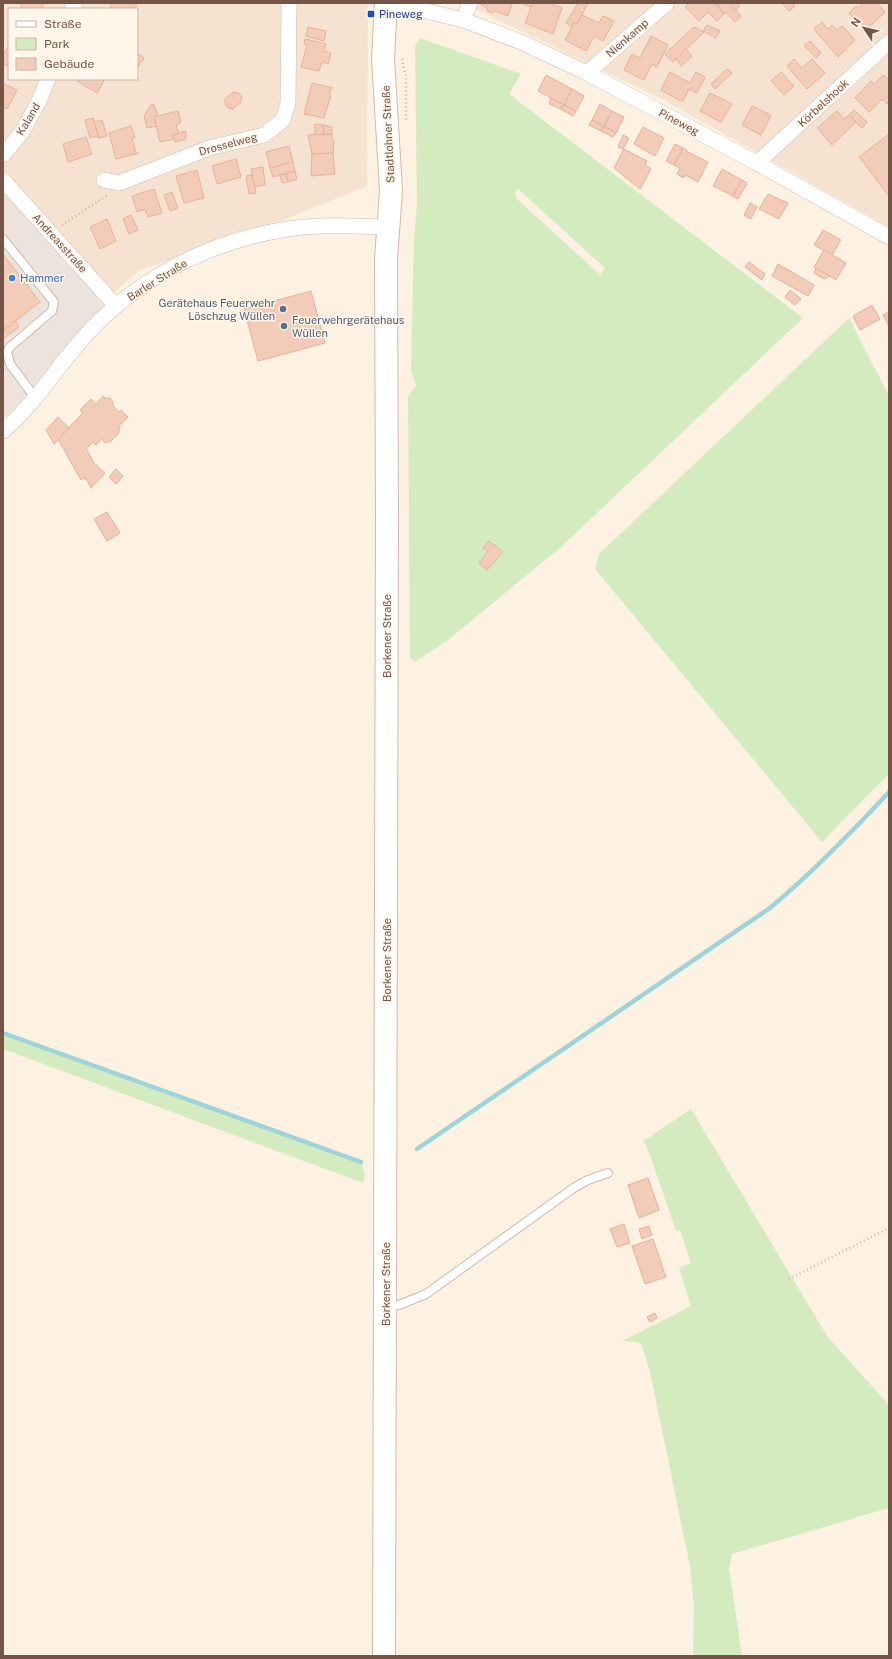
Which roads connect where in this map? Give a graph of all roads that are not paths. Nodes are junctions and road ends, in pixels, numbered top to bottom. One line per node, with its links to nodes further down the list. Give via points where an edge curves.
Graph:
1 (289, 3): 13 (street, Drosselweg, via 288,103 283,120 264,135 209,148)
2 (386, 3): 14 (main road, Stadtlohner Straße, via 384,58 391,191)
3 (394, 3): 6 (street, Pineweg)
4 (470, 3): 6 (street)
5 (667, 3): 8 (street, Nienkamp)
6 (463, 20): 8 (street, Pineweg, via 521,42)
7 (889, 42): 11 (street, Körbelshook)
8 (587, 73): 11 (street, Pineweg)
9 (48, 80): 10 (street, Kaland, via 22,132)
10 (3, 155)
11 (757, 163): 15 (street, Pineweg)
12 (3, 180): 18 (street, Andreasstraße)
13 (111, 181)
14 (387, 228): 17 (main road, Stadtlohner Straße); 18 (street, Barler Straße, via 334,226 288,229 235,242 179,264 135,290)
15 (889, 237)
16 (3, 239): 19 (lane, via 54,302 52,311 7,352 10,364)
17 (386, 265): 22 (main road, Borkener Straße)
18 (116, 306): 19 (street, Barler Straße, via 78,344)
19 (36, 399): 20 (street, Barler Straße)
20 (3, 431)
21 (608, 1173): 22 (lane, via 575,1187 426,1294 399,1305)
22 (386, 1306): 23 (main road, Borkener Straße)
23 (384, 1656)

